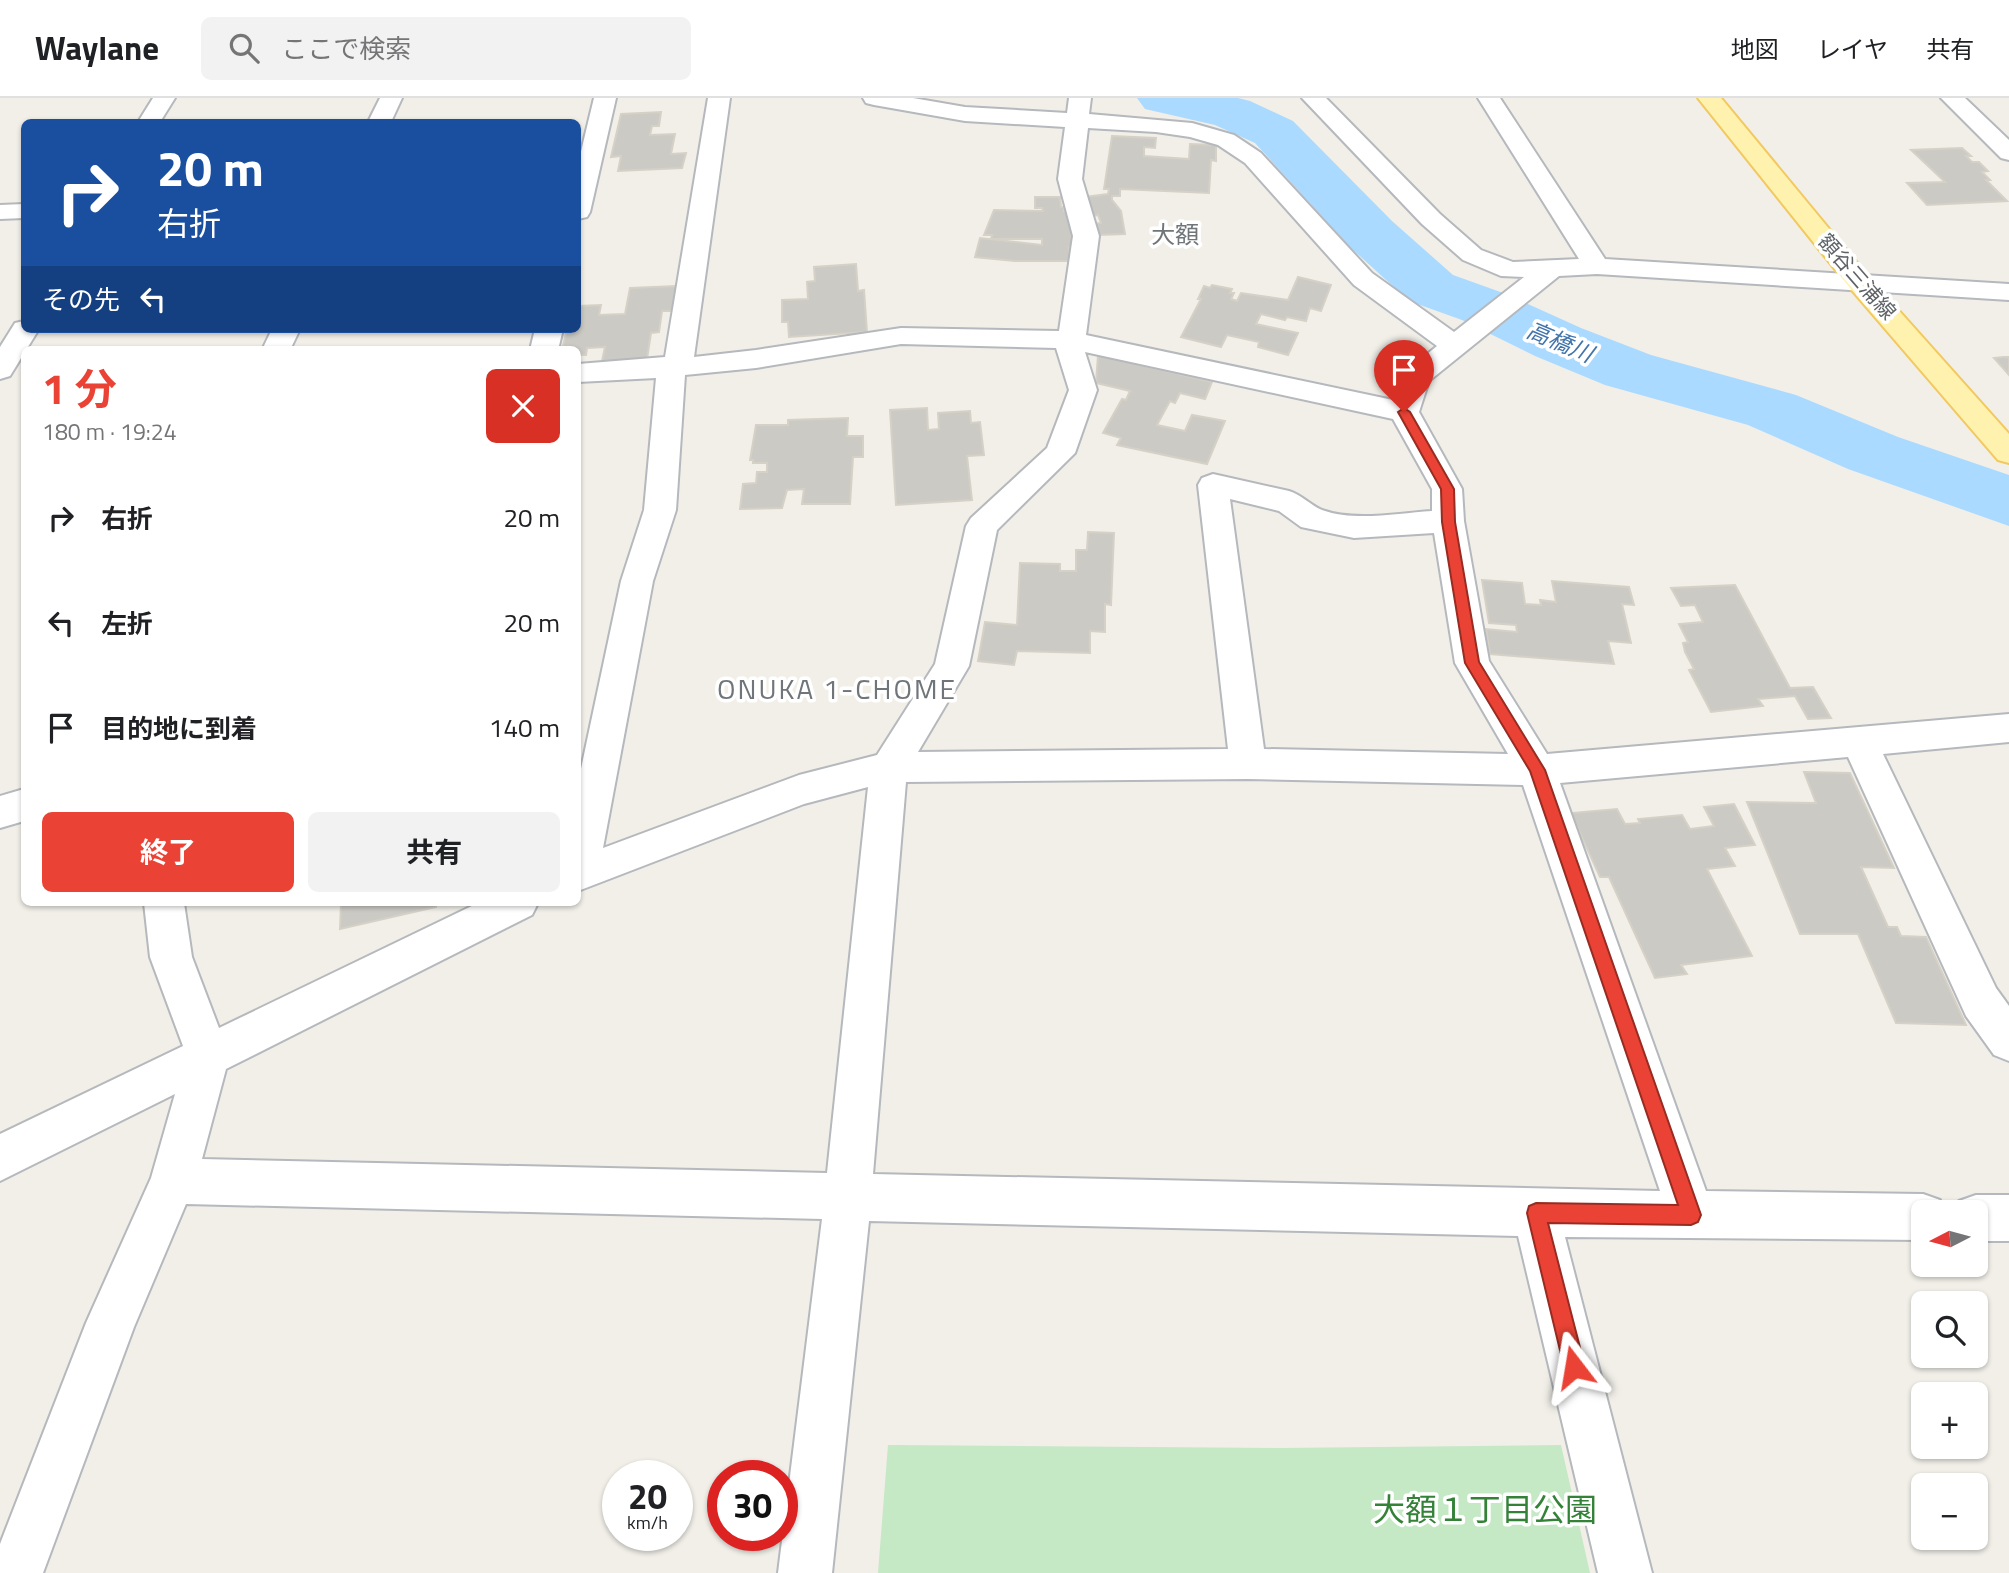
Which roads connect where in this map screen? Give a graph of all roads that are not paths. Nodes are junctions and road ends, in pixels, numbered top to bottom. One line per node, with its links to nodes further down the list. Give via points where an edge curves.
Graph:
1 (164, 98): 11 (street)
2 (391, 98): 12 (street)
3 (605, 98): 14 (street)
4 (719, 98): 24 (street, via 680,360)
5 (874, 98): 10 (street, via 965,114)
6 (1313, 98): 18 (street, via 1472,255 1510,270)
7 (1489, 98): 17 (street)
8 (1709, 98): 19 (main road, 額谷三浦線)
9 (1952, 98): 13 (street)
10 (1079, 110): 22 (street, via 1226,140 1253,158 1363,279); 23 (street, via 1070,179 1086,236)
11 (151, 119)
12 (381, 119)
13 (2009, 153)
14 (581, 199)
15 (21, 211): 16 (street)
16 (0, 212)
17 (1597, 266): 18 (street); 19 (street)
18 (1552, 268): 22 (street)
19 (1859, 282): 20 (street); 28 (main road, 額谷三浦線)
20 (2009, 292)
21 (23, 333): 25 (street)
22 (1464, 339): 27 (street, via 1416,377)
23 (1071, 340): 24 (street, via 901,336); 27 (street); 33 (street, via 1083,390 1060,453 982,526 953,666)
24 (671, 368): 26 (street); 37 (street, via 660,510 637,581)
25 (0, 370)
26 (581, 373)
27 (1404, 412): 29 (street, via 1447,489)
28 (2008, 451)
29 (1448, 522): 32 (street, via 1354,527 1312,519 1289,502 1213,485); 34 (street, via 1472,663)
30 (2009, 728): 31 (street)
31 (1859, 741): 34 (street); 41 (street, via 1981,1002)
32 (1248, 764): 33 (street); 34 (street)
33 (888, 767): 38 (street, via 799,790); 45 (street)
34 (1537, 770): 47 (street)
35 (21, 806): 36 (street)
36 (0, 812)
37 (581, 859)
38 (581, 873)
39 (164, 906): 42 (street, via 170,957)
40 (512, 906): 42 (street)
41 (2009, 1041)
42 (208, 1056): 43 (street); 44 (street)
43 (0, 1158)
44 (173, 1181): 45 (street); 51 (street, via 111,1323)
45 (848, 1197): 46 (street); 52 (street)
46 (1536, 1213): 47 (street); 53 (street)
47 (1691, 1215): 48 (street)
48 (1911, 1217)
49 (1988, 1218): 50 (street)
50 (2009, 1218)
51 (16, 1573)
52 (805, 1573)
53 (1625, 1573)

